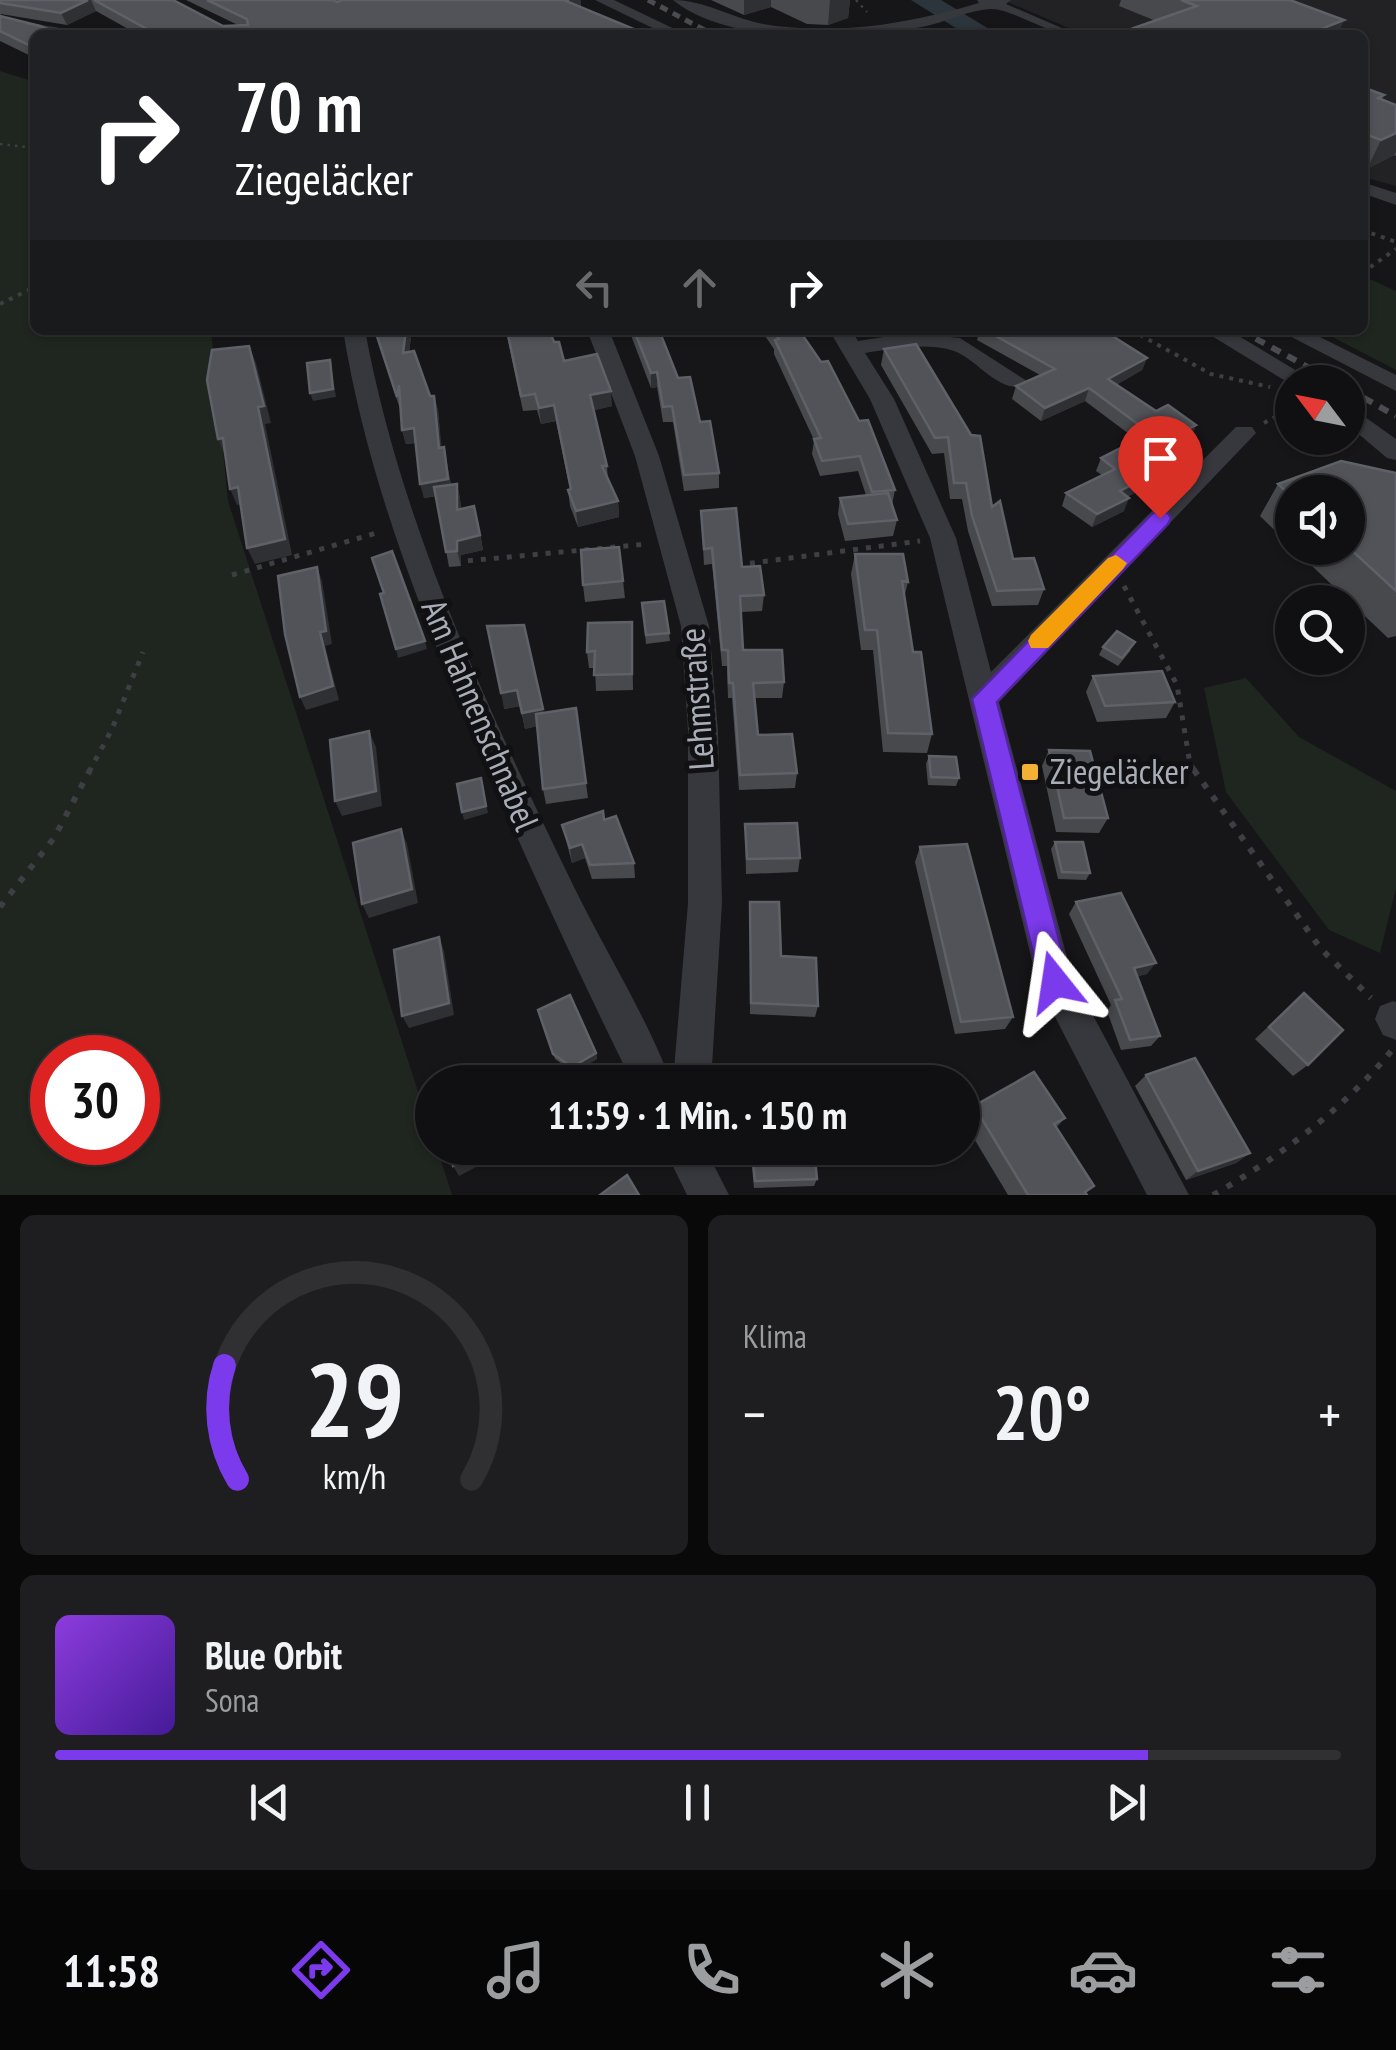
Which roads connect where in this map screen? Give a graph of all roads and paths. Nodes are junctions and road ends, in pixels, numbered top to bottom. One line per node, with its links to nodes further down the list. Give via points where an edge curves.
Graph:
1 (602, 0): 7 (street)
2 (707, 0): 3 (street)
3 (685, 3): 8 (street)
4 (987, 4): 9 (street); 10 (street)
5 (0, 22): 6 (street)
6 (44, 30)
7 (669, 30)
8 (768, 30)
9 (881, 30)
10 (1057, 30)
11 (0, 144): 12 (path)
12 (30, 147)
13 (1368, 186): 14 (street)
14 (1396, 196)
15 (1368, 232): 16 (path)
16 (1396, 242)
17 (1393, 251): 18 (path)
18 (1368, 269)
19 (30, 289): 20 (path)
20 (0, 304)
21 (355, 335): 35 (street, Am Hahnenschnabel)
22 (600, 335): 36 (street, Lehmstraße, via 647,456)
23 (1140, 335): 30 (path, via 1211,374)
24 (1221, 335): 27 (street)
25 (1299, 335): 29 (street)
26 (847, 339): 28 (street, via 960,346); 43 (street, via 943,538)
27 (1275, 366)
28 (1016, 381)
29 (1396, 384)
30 (1275, 387)
31 (1275, 417): 33 (path)
32 (1365, 427): 34 (street)
33 (1244, 433): 41 (street)
34 (1396, 452)
35 (402, 525): 38 (street, Am Hahnenschnabel); 40 (path)
36 (671, 542): 38 (path); 39 (street, Lehmstraße)
37 (889, 546): 39 (path)
38 (417, 566): 46 (street, Am Hahnenschnabel, via 564,908)
39 (681, 572): 47 (street, Lehmstraße, via 695,626 703,731 705,903)
40 (232, 575)
41 (1104, 575): 43 (street); 45 (path, via 1124,586 1177,685 1190,764 1320,949)
42 (143, 652): 44 (path, via 112,729 54,838)
43 (984, 699): 50 (street, via 1055,982)
44 (0, 907)
45 (1394, 1020): 51 (path, via 1392,1052 1369,1076 1240,1182)
46 (643, 1065)
47 (693, 1065)
48 (694, 1165): 49 (street)
49 (709, 1195)
50 (1168, 1195)
51 (1214, 1195)

